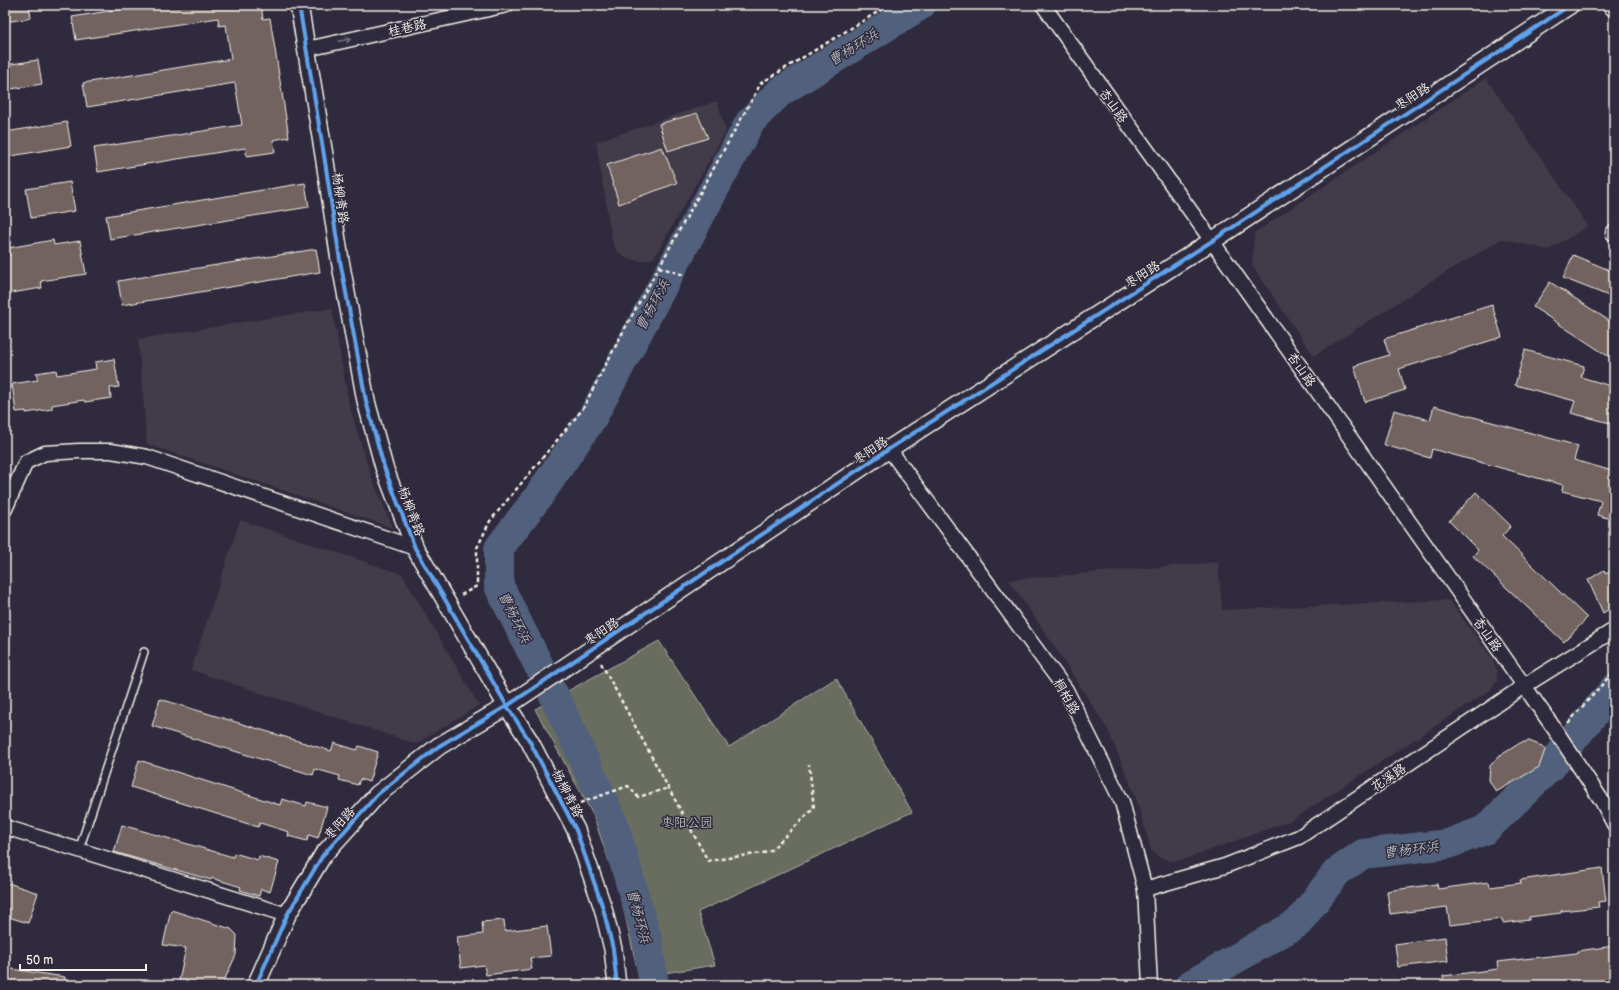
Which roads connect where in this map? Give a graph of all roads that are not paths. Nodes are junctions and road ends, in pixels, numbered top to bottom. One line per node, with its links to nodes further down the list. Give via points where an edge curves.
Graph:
1 (299, 5): 7 (street, 杨柳青路)
2 (507, 5): 7 (street, 桂巷路, one-way to 2)
3 (1043, 5): 8 (street, 杏山路)
4 (1570, 5): 8 (street, 枣阳路)
5 (1612, 5): 6 (street)
6 (1614, 8)
7 (307, 48): 11 (street, 杨柳青路, via 340,260 366,401 384,467)
8 (1212, 240): 9 (street, 枣阳路); 14 (street, 杏山路)
9 (889, 448): 15 (street, 枣阳路); 19 (street, 桐柏路, via 1066,690 1122,802)
10 (5, 509): 11 (street, via 26,462 45,453 111,451 147,457)
11 (415, 548): 15 (street, 杨柳青路)
12 (1614, 630): 14 (street, 花溪路)
13 (144, 652): 18 (lane)
14 (1524, 686): 16 (street, 杏山路, via 1602,801); 19 (street, 花溪路, via 1299,837 1225,866)
15 (507, 706): 20 (street, 枣阳路, via 439,746 378,794 323,855); 22 (street, 杨柳青路, via 529,740 576,830 603,908 613,949)
16 (1614, 824)
17 (5, 827): 18 (street)
18 (79, 850): 20 (street)
19 (1145, 889): 23 (street, 桐柏路)
20 (287, 915): 21 (street, 枣阳路)
21 (256, 985)
22 (617, 985)
23 (1150, 985)

